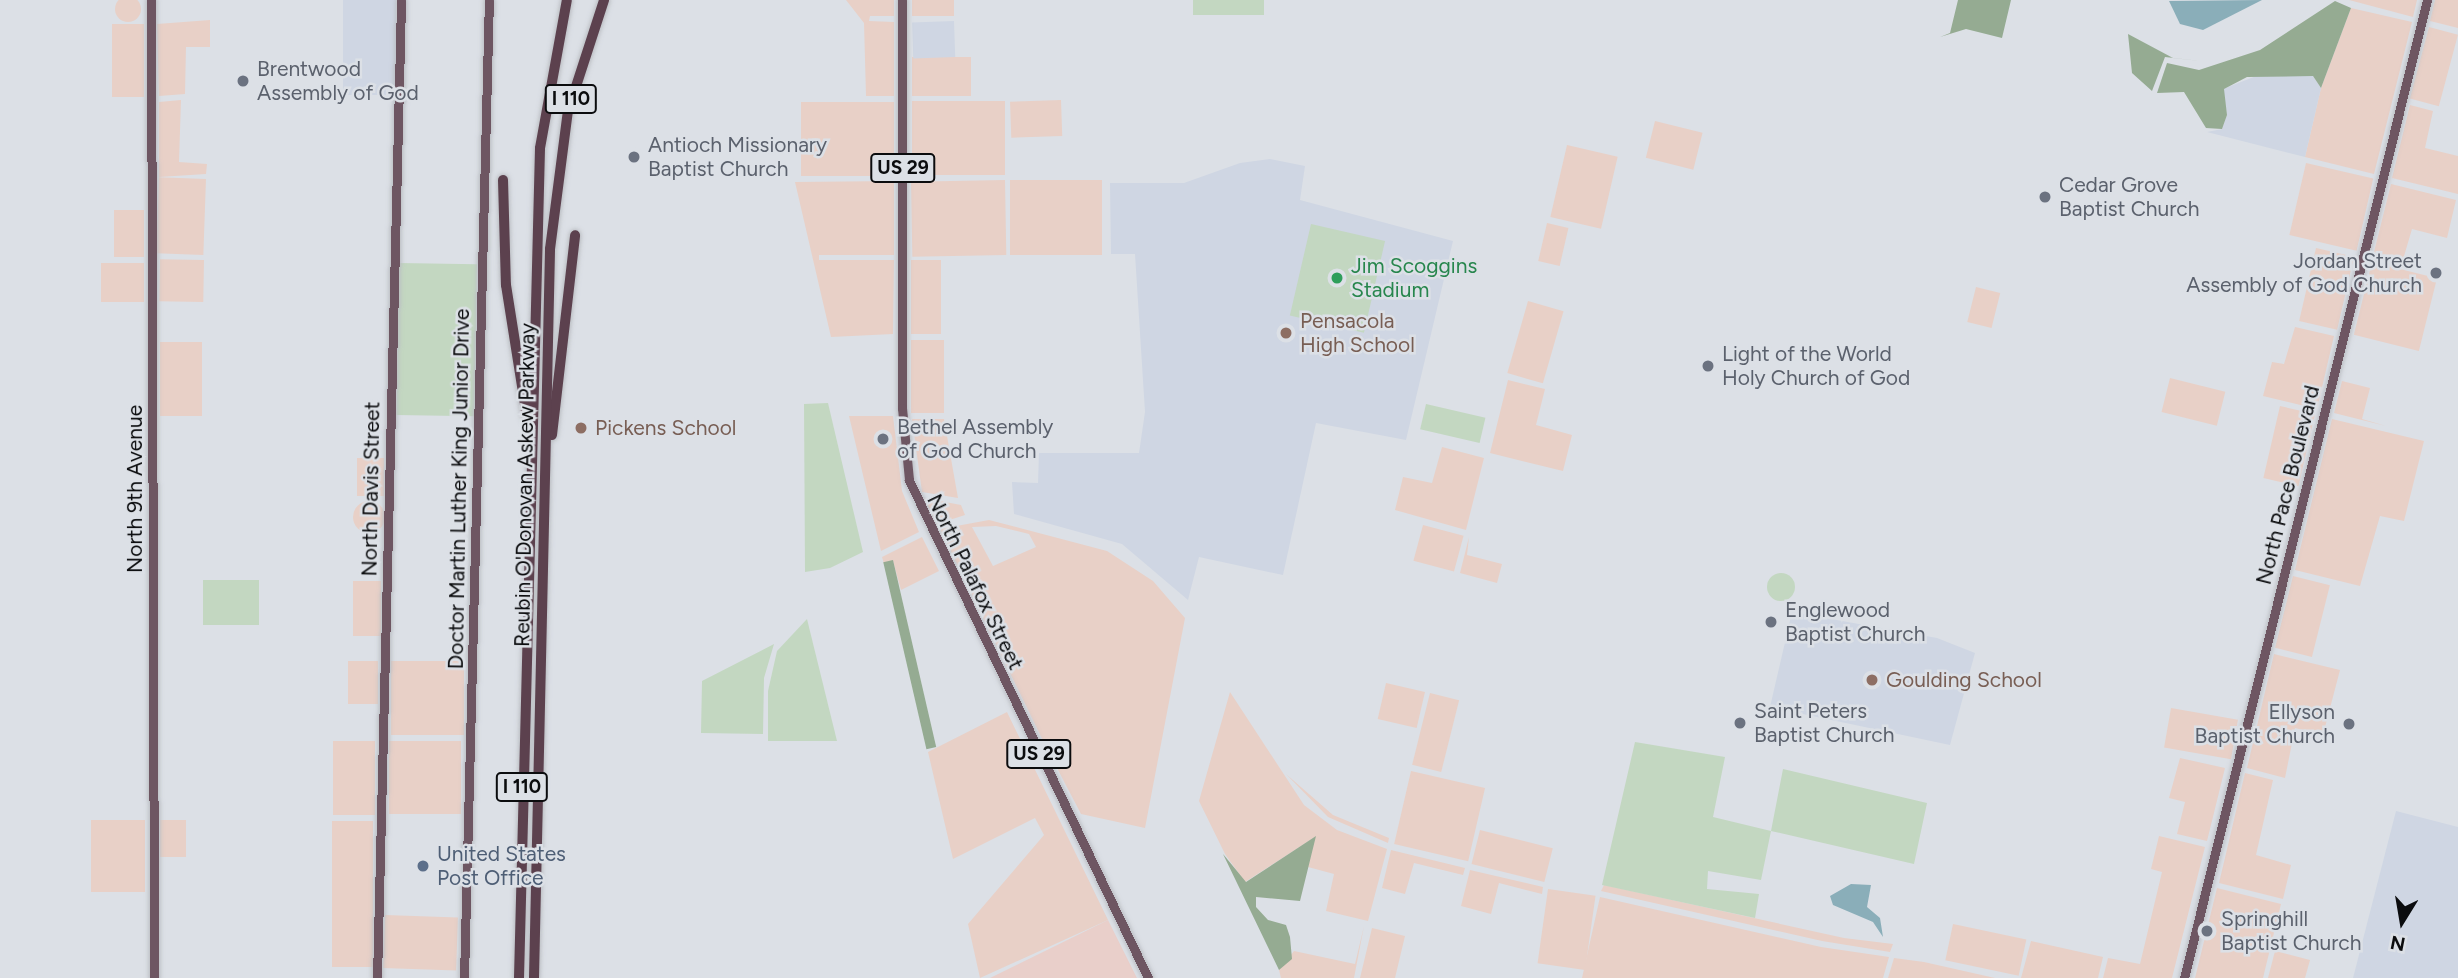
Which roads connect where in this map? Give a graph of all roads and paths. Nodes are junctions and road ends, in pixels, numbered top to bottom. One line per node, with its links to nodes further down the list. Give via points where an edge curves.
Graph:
1 (151, 0): 12 (main road, North 9th Avenue)
2 (401, 0): 13 (main road, North Davis Street)
3 (489, 0): 14 (main road, Doctor Martin Luther King Junior Drive)
4 (567, 0): 10 (highway, Reubin O'Donovan Askew Parkway / I 110, via 543,112)
5 (604, 0): 11 (highway, Reubin O'Donovan Askew Parkway / I 110, via 568,111 554,202)
6 (902, 0): 17 (main road, North Palafox Street / US 29, via 902,408 909,480)
7 (2427, 0): 18 (main road, North Pace Boulevard)
8 (503, 180): 10 (highway, via 506,285)
9 (575, 235): 11 (highway)
10 (532, 445): 15 (highway, Reubin O'Donovan Askew Parkway / I 110)
11 (544, 507): 16 (highway, Reubin O'Donovan Askew Parkway / I 110)
12 (153, 978)
13 (377, 978)
14 (464, 978)
15 (519, 978)
16 (534, 978)
17 (1148, 978)
18 (2184, 978)

